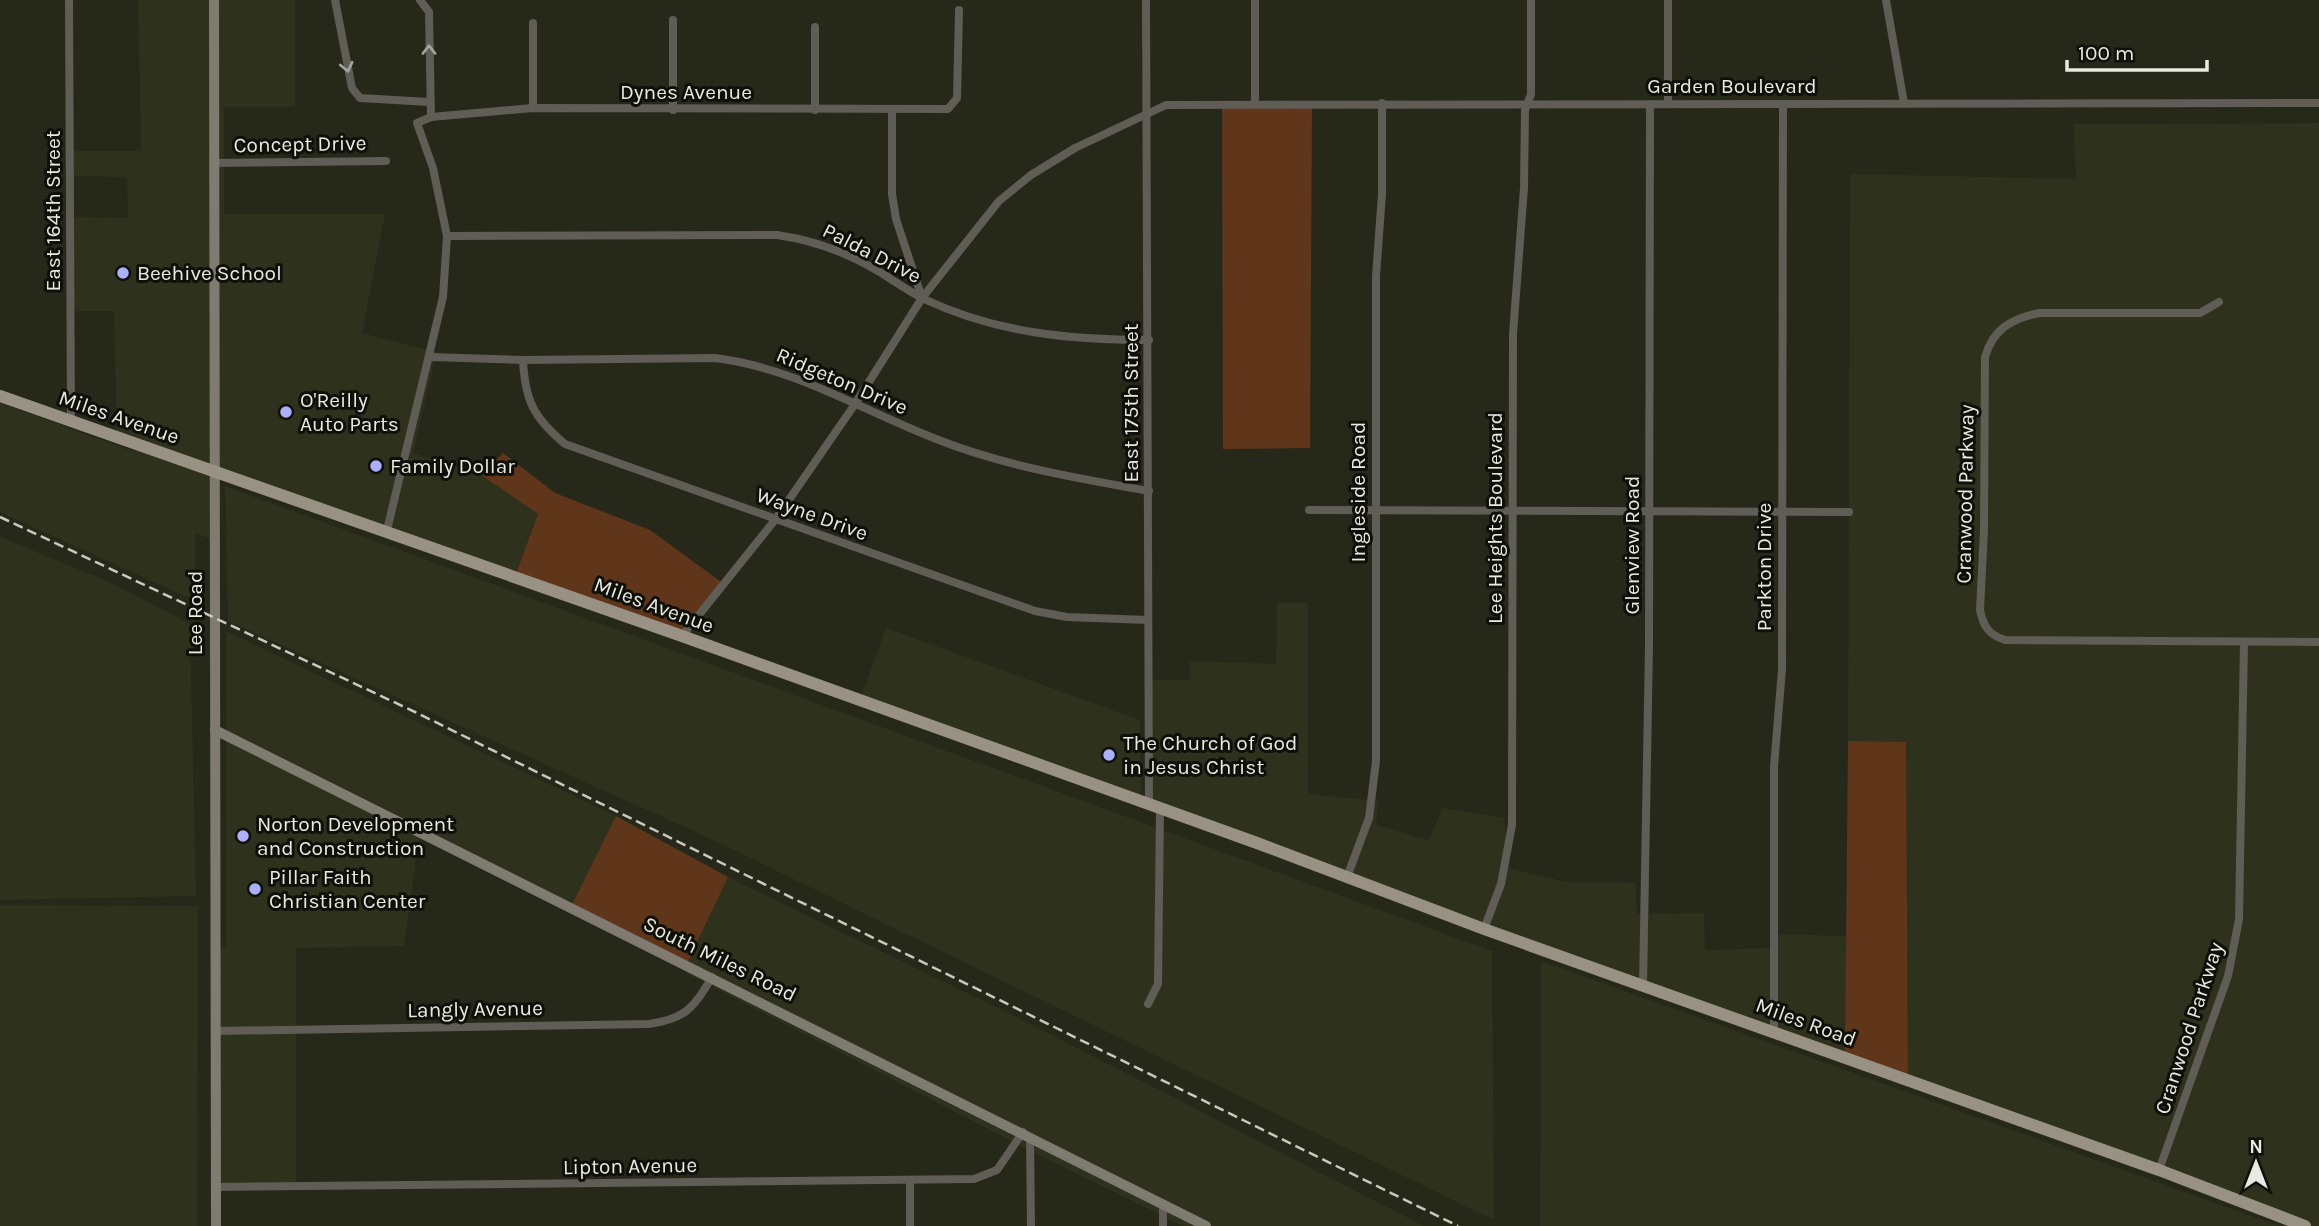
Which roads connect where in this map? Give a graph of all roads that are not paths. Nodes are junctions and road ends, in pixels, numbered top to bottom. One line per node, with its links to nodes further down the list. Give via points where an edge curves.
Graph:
1 (69, 0): 39 (street, East 164th Street)
2 (214, 0): 30 (main road, Lee Road)
3 (335, 0): 14 (street, one-way to 14, via 352,89 360,98)
4 (421, 0): 14 (street, one-way to 4, via 429,12)
5 (1146, 0): 27 (street, East 175th Street)
6 (1255, 0): 19 (street)
7 (1531, 0): 16 (street, Lee Heights Boulevard)
8 (1668, 0): 21 (street)
9 (1885, 0): 17 (street)
10 (959, 10): 26 (street, Dynes Avenue, via 954,104 948,109)
11 (673, 20): 24 (street)
12 (533, 23): 23 (street)
13 (816, 27): 25 (street)
14 (429, 102): 28 (street)
15 (1382, 103): 16 (street, Garden Boulevard); 19 (street, Garden Boulevard); 43 (street, Ingleside Road)
16 (1528, 103): 20 (street, Garden Boulevard); 44 (street, Lee Heights Boulevard, via 1513,334)
17 (1904, 103): 18 (street, Garden Boulevard); 22 (street, Garden Boulevard)
18 (2319, 103)
19 (1255, 104): 27 (street, Garden Boulevard, via 1166,105)
20 (1650, 104): 21 (street, Garden Boulevard); 45 (street, Glenview Road)
21 (1668, 104): 22 (street, Garden Boulevard)
22 (1783, 104): 46 (street, Parkton Drive)
23 (533, 108): 24 (street, Dynes Avenue); 28 (street, Dynes Avenue)
24 (673, 110): 25 (street, Dynes Avenue)
25 (815, 110): 26 (street, Dynes Avenue)
26 (892, 110): 32 (street, via 892,194)
27 (1147, 115): 32 (street, Garden Boulevard, via 1075,148 999,201); 34 (street, East 175th Street)
28 (431, 117): 31 (street, Dynes Avenue, via 417,123 433,168)
29 (386, 161): 30 (street, Concept Drive)
30 (214, 163): 40 (main road, Lee Road)
31 (447, 236): 32 (street, Palda Drive, via 777,235 808,239 876,269); 35 (street, via 443,297)
32 (922, 298): 34 (street, Palda Drive, via 1000,327 1044,336); 38 (street, Garden Boulevard)
33 (2219, 302): 52 (street, Cranwood Parkway, via 2200,313 2039,313 2019,317 1991,338 1985,357 1980,610 1989,632 2005,640)
34 (1149, 341): 41 (street, East 175th Street)
35 (430, 356): 36 (street, Ridgeton Drive); 49 (street)
36 (523, 360): 38 (street, Ridgeton Drive, via 715,358 747,362 780,370); 48 (street, Wayne Drive, via 525,390 533,410 545,428 565,444)
37 (0, 396): 39 (main road, Miles Avenue)
38 (855, 404): 41 (street, Ridgeton Drive, via 984,456); 48 (street, Garden Boulevard)
39 (71, 421): 40 (main road, Miles Avenue)
40 (214, 470): 49 (main road, Miles Avenue); 54 (main road, Lee Road)
41 (1149, 491): 50 (street, East 175th Street)
42 (1309, 510): 43 (street)
43 (1375, 511): 44 (street); 57 (street, Ingleside Road, via 1376,761 1369,818)
44 (1513, 512): 45 (street); 58 (street, Lee Heights Boulevard, via 1512,825 1501,884)
45 (1649, 512): 46 (street); 60 (street, Glenview Road)
46 (1782, 512): 47 (street); 63 (street, Parkton Drive, via 1782,669 1774,767)
47 (1849, 512)
48 (775, 520): 50 (street, Wayne Drive, via 1035,611); 51 (street, Garden Boulevard)
49 (387, 530): 51 (main road, Miles Avenue)
50 (1148, 620): 55 (street, East 175th Street)
51 (682, 636): 55 (main road, Miles Avenue)
52 (2244, 642): 53 (street, Cranwood Parkway); 65 (street, Cranwood Parkway, via 2239,919 2224,987)
53 (2319, 642)
54 (215, 730): 59 (main road, South Miles Road); 62 (main road, Lee Road)
55 (1155, 807): 56 (main road, Miles Avenue); 61 (street, East 175th Street, via 1158,984)
56 (1293, 857): 57 (main road, Miles Road)
57 (1347, 877): 58 (main road, Miles Road)
58 (1484, 929): 60 (main road, Miles Road)
59 (712, 977): 62 (street, Langly Avenue, via 693,1008 670,1021 649,1024); 64 (main road, South Miles Road)
60 (1643, 986): 63 (main road, Miles Road)
61 (1148, 1004)
62 (217, 1031): 67 (main road, Lee Road)
63 (1774, 1031): 65 (main road, Miles Road)
64 (1027, 1135): 66 (street, Lipton Avenue, via 997,1170 974,1179); 68 (main road, South Miles Road); 71 (street)
65 (2159, 1170): 74 (main road, Miles Road)
66 (910, 1181): 67 (street, Lipton Avenue); 70 (street)
67 (215, 1187): 69 (main road, Lee Road)
68 (1163, 1205): 72 (street); 73 (main road, South Miles Road)
69 (216, 1226)
70 (910, 1226)
71 (1031, 1226)
72 (1163, 1226)
73 (1206, 1226)
74 (2305, 1226)

